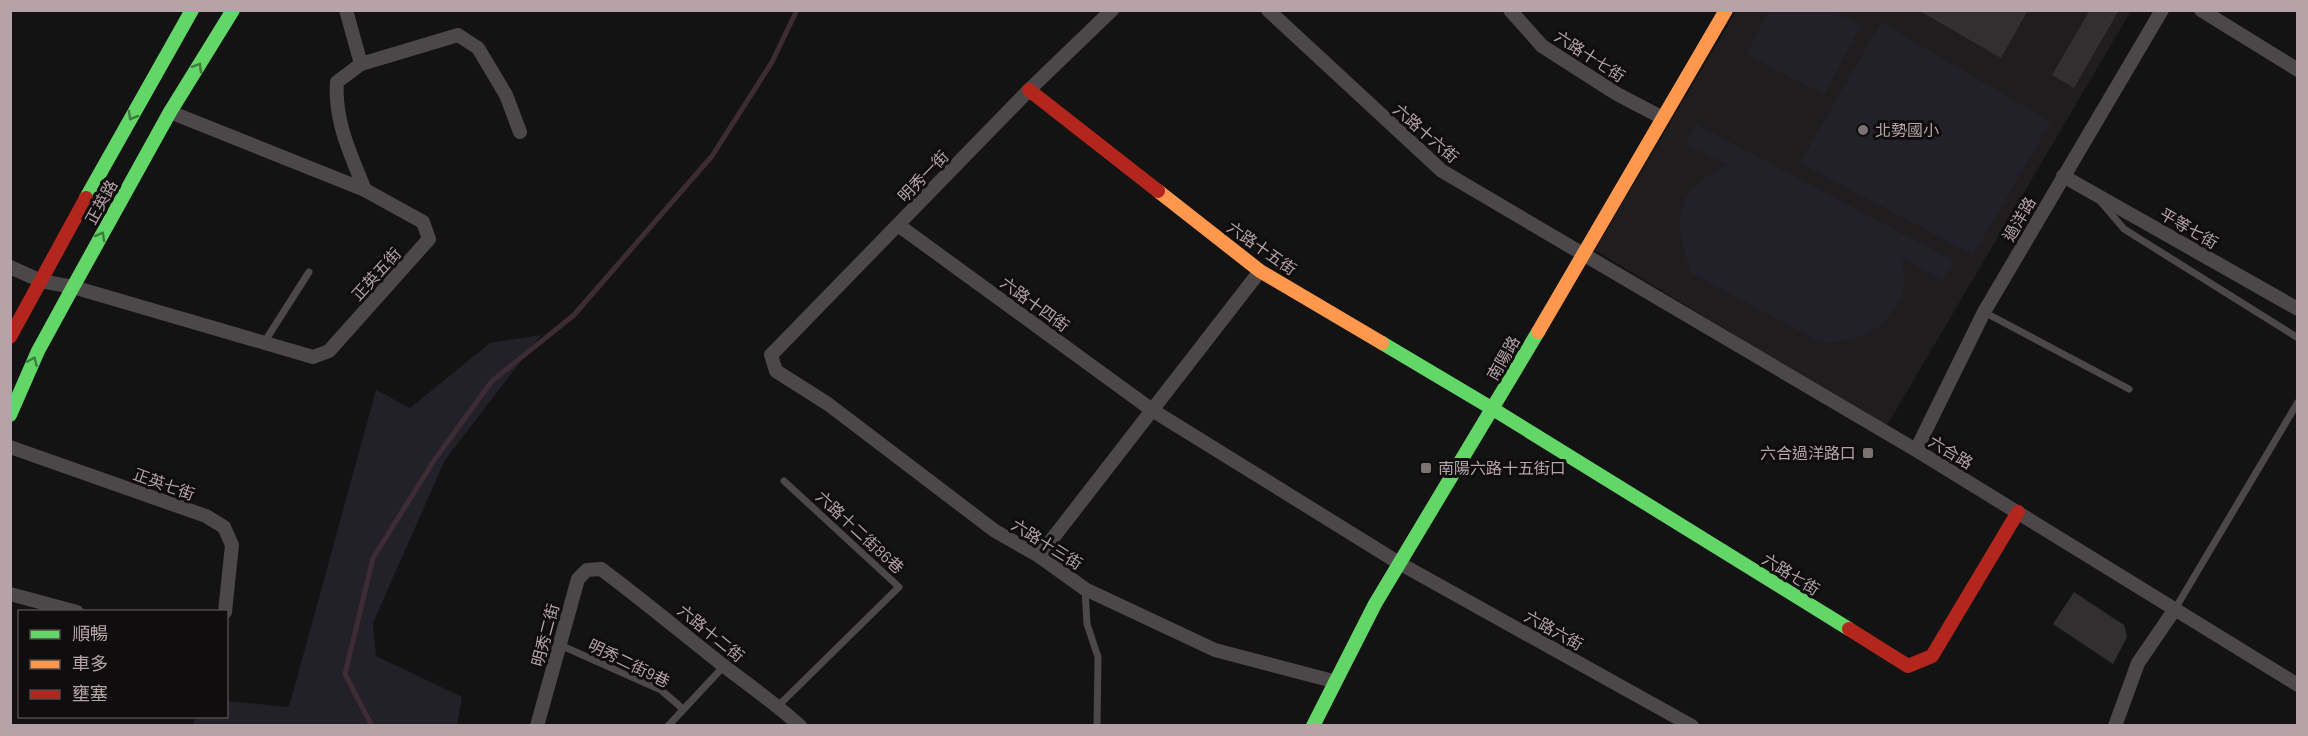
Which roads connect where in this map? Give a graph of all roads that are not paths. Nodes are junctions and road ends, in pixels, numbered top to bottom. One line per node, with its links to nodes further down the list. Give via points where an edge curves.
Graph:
1 (192, 10): 24 (street, 正英路, one-way to 24)
2 (232, 10): 13 (street, 正英路, one-way to 2)
3 (346, 10): 10 (street)
4 (1112, 10): 12 (street, 明秀一街)
5 (1268, 10): 20 (street, 六路十六街, via 1442,171)
6 (1510, 10): 14 (street, 六路十七街, via 1542,46)
7 (1726, 10): 14 (street, 南陽路)
8 (2162, 10): 16 (street, 過洋路)
9 (2201, 10): 11 (street)
10 (361, 64): 15 (street, via 458,36 478,48 506,95); 17 (street, via 337,82 336,99 343,136)
11 (2298, 70)
12 (1029, 90): 19 (street, 明秀一街); 22 (street, 六路十五街)
13 (170, 112): 17 (street, 正英五街); 25 (street, 正英路, one-way to 13)
14 (1661, 117): 20 (street, 南陽路)
15 (520, 132)
16 (2063, 176): 18 (street, 平等七街); 27 (street, 過洋路)
17 (365, 190): 30 (street, 正英五街, via 423,222 429,239 329,351 313,357)
18 (2096, 195): 26 (street, 平等七街); 29 (lane, via 2124,229)
19 (898, 225): 31 (street, 明秀一街, via 771,355); 35 (street, 六路十四街)
20 (1583, 254): 34 (street, 南陽路); 38 (street, 六合路)
21 (10, 267): 24 (street, 正英五街)
22 (1260, 271): 34 (street, 六路十五街); 35 (street)
23 (309, 272): 30 (lane)
24 (41, 281): 25 (street, 正英五街); 28 (street, 正英路)
25 (73, 287): 30 (street, 正英五街); 36 (street, 正英路, one-way to 25, via 38,351)
26 (2298, 309)
27 (1984, 312): 32 (lane); 38 (street, 過洋路)
28 (10, 337)
29 (2298, 338)
30 (265, 341)
31 (776, 371): 41 (street, 六路十三街, via 828,404 996,531)
32 (2129, 389)
33 (2298, 402): 46 (lane)
34 (1493, 409): 40 (street, 六路七街, via 1908,666 1932,656); 42 (street, 南陽路)
35 (1152, 410): 41 (street); 42 (street, 六路十四街)
36 (10, 415)
37 (10, 447): 48 (street, 正英七街, via 206,516 224,528 232,545)
38 (1916, 450): 40 (street, 六合路)
39 (784, 481): 53 (lane, 六路十二街86巷, via 899,587)
40 (2018, 512): 46 (street, 六合路)
41 (1040, 556): 44 (street, 六路十三街)
42 (1400, 563): 51 (street, 南陽路); 60 (street, 六路六街)
43 (601, 569): 49 (street, 明秀二街, via 587,570 578,579); 50 (street, 六路十二街)
44 (1085, 589): 51 (street, 六路十三街, via 1215,650); 58 (lane, via 1087,624 1098,657)
45 (10, 594): 47 (street)
46 (2175, 609): 52 (street, 六合路); 61 (street, via 2139,663)
47 (70, 610)
48 (225, 610)
49 (560, 645): 54 (lane, 明秀二街9巷, via 661,690); 55 (street, 明秀二街)
50 (724, 666): 53 (street, 六路十二街); 54 (lane)
51 (1333, 681): 59 (street, 南陽路)
52 (2298, 685)
53 (778, 706): 57 (street, 六路十二街)
54 (683, 710): 56 (lane)
55 (537, 726)
56 (668, 726)
57 (800, 726)
58 (1097, 726)
59 (1313, 726)
60 (1692, 726)
61 (2115, 726)

